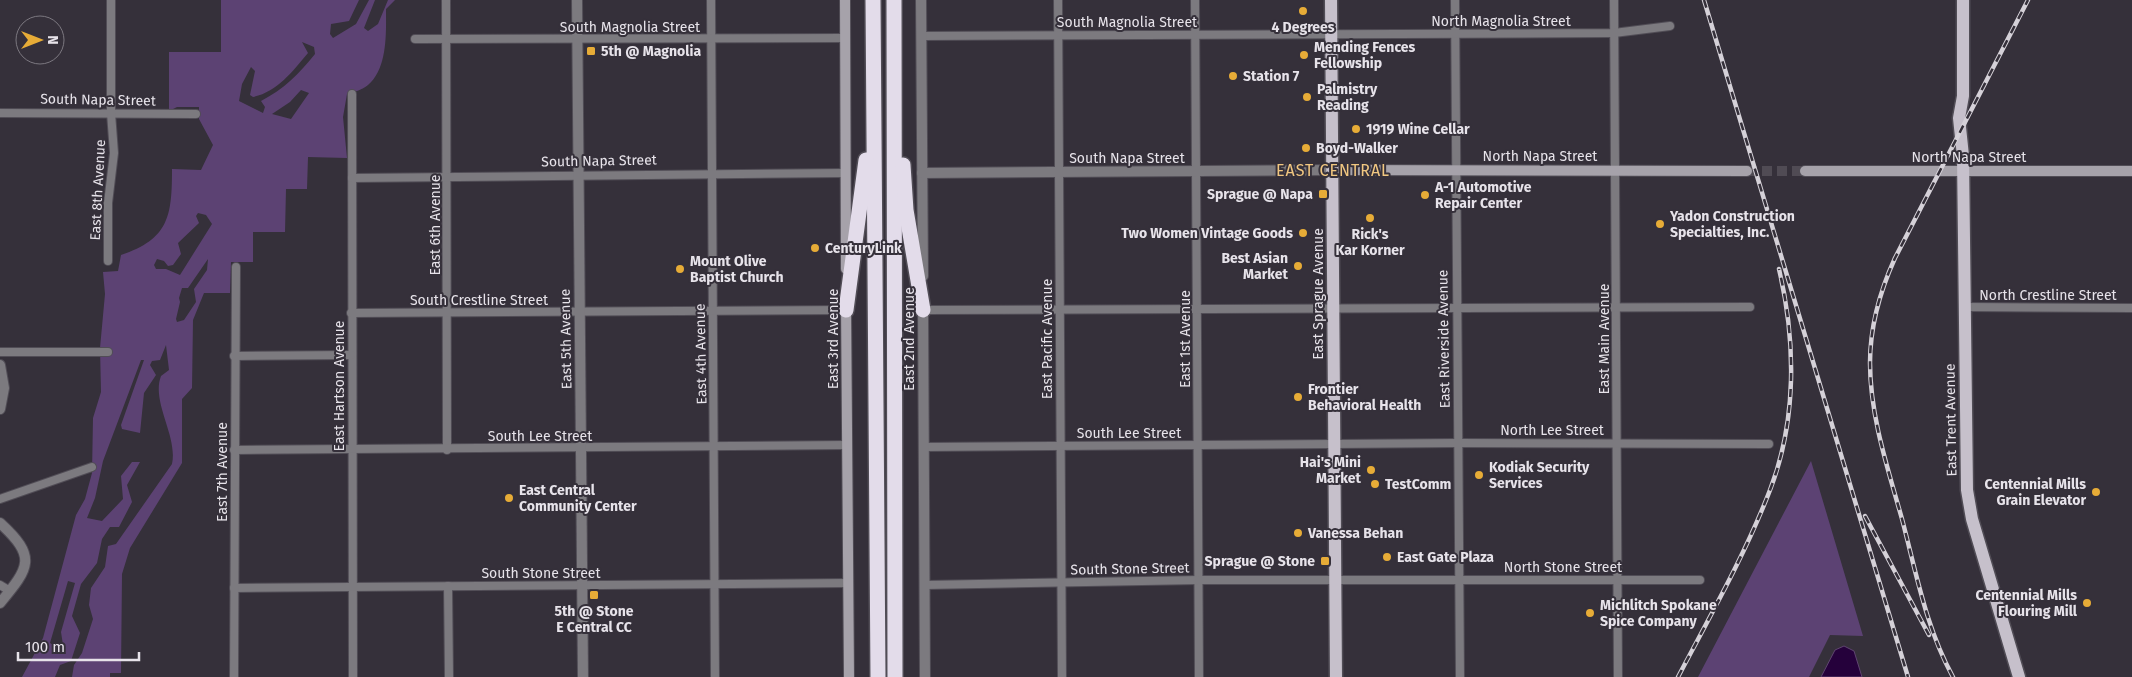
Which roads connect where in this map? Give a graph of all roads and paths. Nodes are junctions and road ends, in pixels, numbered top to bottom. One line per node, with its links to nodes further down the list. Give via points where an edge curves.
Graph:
1 (110, 0): 30 (street, East 8th Avenue)
2 (446, 0): 24 (street, East 6th Avenue)
3 (577, 0): 26 (street, East 5th Avenue)
4 (711, 0): 25 (street, East 4th Avenue)
5 (845, 0): 22 (main road, East 3rd Avenue)
6 (873, 0): 28 (highway)
7 (894, 0): 32 (highway)
8 (922, 0): 21 (street, East 2nd Avenue)
9 (1058, 0): 20 (street, East Pacific Avenue)
10 (1195, 0): 17 (street, East 1st Avenue)
11 (1331, 0): 18 (main road, East Sprague Avenue)
12 (1454, 0): 19 (street, East Riverside Avenue)
13 (1614, 0): 16 (street, East Main Avenue)
14 (1962, 0): 39 (main road, East Trent Avenue, via 1963,96 1959,118)
15 (1670, 26): 16 (street, North Magnolia Street)
16 (1614, 33): 19 (street, North Magnolia Street); 35 (street, East Main Avenue)
17 (1196, 34): 18 (street, South Magnolia Street); 20 (street, South Magnolia Street); 37 (street, East 1st Avenue)
18 (1332, 34): 19 (street, North Magnolia Street); 33 (main road, East Sprague Avenue)
19 (1455, 34): 34 (street, East Riverside Avenue)
20 (1058, 35): 21 (street, South Magnolia Street); 41 (street, East Pacific Avenue)
21 (922, 36): 43 (street, East 2nd Avenue)
22 (845, 38): 25 (street, South Magnolia Street); 42 (main road, East 3rd Avenue)
23 (415, 39): 24 (street, South Magnolia Street)
24 (447, 39): 26 (street, South Magnolia Street); 45 (street, East 6th Avenue)
25 (711, 39): 26 (street, South Magnolia Street); 44 (street, East 4th Avenue)
26 (577, 40): 46 (street, East 5th Avenue)
27 (352, 94): 47 (street, East Hartson Avenue)
28 (873, 106): 58 (highway); 108 (highway)
29 (0, 113): 30 (street, South Napa Street)
30 (111, 113): 31 (street, South Napa Street); 48 (street, East 8th Avenue, via 114,153 108,203)
31 (196, 114)
32 (893, 117): 59 (highway, via 902,151 906,210); 109 (highway)
33 (1332, 170): 34 (main road, North Napa Street); 37 (street, South Napa Street); 55 (main road, East Sprague Avenue)
34 (1455, 170): 35 (main road, North Napa Street); 50 (street, East Riverside Avenue)
35 (1614, 170): 38 (main road, North Napa Street); 51 (street, East Main Avenue)
36 (1805, 170): 39 (main road, North Napa Street)
37 (1197, 171): 41 (street, South Napa Street); 54 (street, East 1st Avenue)
38 (1747, 171)
39 (1963, 171): 40 (main road, North Napa Street); 53 (main road, East Trent Avenue)
40 (2132, 171)
41 (1059, 172): 43 (street, South Napa Street); 57 (street, East Pacific Avenue)
42 (845, 173): 44 (street, South Napa Street); 58 (main road, East 3rd Avenue)
43 (922, 173): 59 (street, East 2nd Avenue)
44 (711, 174): 46 (street, South Napa Street); 60 (street, East 4th Avenue)
45 (448, 175): 46 (street, South Napa Street); 47 (street, South Napa Street); 61 (street, East 6th Avenue)
46 (579, 176): 62 (street, East 5th Avenue)
47 (352, 178): 63 (street, East Hartson Avenue)
48 (108, 261)
49 (236, 267): 67 (street, East 7th Avenue)
50 (1456, 306): 51 (street); 55 (street); 70 (street, East Riverside Avenue)
51 (1617, 306): 52 (street); 71 (street, East Main Avenue)
52 (1750, 307)
53 (1965, 307): 56 (street, North Crestline Street); 116 (main road, East Trent Avenue, via 1967,490 1972,519)
54 (1197, 308): 55 (street); 57 (street); 74 (street, East 1st Avenue)
55 (1334, 308): 72 (main road, East Sprague Avenue)
56 (2132, 308)
57 (1060, 309): 59 (street); 76 (street, East Pacific Avenue)
58 (846, 310): 60 (street, South Crestline Street); 75 (main road, East 3rd Avenue)
59 (923, 310): 78 (street, East 2nd Avenue)
60 (713, 311): 62 (street, South Crestline Street); 77 (street, East 4th Avenue)
61 (447, 312): 62 (street, South Crestline Street); 63 (street, South Crestline Street); 82 (street, East 6th Avenue)
62 (579, 312): 79 (street, East 5th Avenue)
63 (351, 313): 66 (street, East Hartson Avenue)
64 (0, 352): 65 (street)
65 (108, 352)
66 (352, 355): 67 (street); 81 (street, East Hartson Avenue)
67 (234, 356): 80 (street, East 7th Avenue)
68 (0, 365): 69 (street, via 4,388)
69 (0, 409)
70 (1458, 442): 71 (street, North Lee Street); 72 (street, North Lee Street); 88 (street, East Riverside Avenue)
71 (1617, 443): 73 (street, North Lee Street); 89 (street, East Main Avenue)
72 (1335, 444): 74 (street, South Lee Street); 86 (main road, East Sprague Avenue)
73 (1769, 444)
74 (1198, 445): 76 (street, South Lee Street); 87 (street, East 1st Avenue)
75 (847, 446): 77 (street, South Lee Street); 91 (main road, East 3rd Avenue)
76 (1060, 446): 78 (street, South Lee Street); 92 (street, East Pacific Avenue)
77 (714, 447): 79 (street, South Lee Street); 93 (street, East 4th Avenue)
78 (924, 447): 94 (street, East 2nd Avenue)
79 (582, 448): 82 (street, South Lee Street); 96 (street, East 5th Avenue)
80 (234, 450): 81 (street, South Lee Street); 99 (street, East 7th Avenue)
81 (352, 450): 82 (street, South Lee Street); 97 (street, East Hartson Avenue)
82 (447, 450)
83 (92, 467): 84 (street)
84 (0, 499)
85 (0, 524): 100 (street, via 19,541 26,559 22,573)
86 (1336, 579): 87 (street, South Stone Street); 88 (street, North Stone Street); 113 (main road, East Sprague Avenue)
87 (1199, 580): 92 (street, South Stone Street); 112 (street, East 1st Avenue)
88 (1460, 580): 89 (street, North Stone Street); 114 (street, East Riverside Avenue)
89 (1618, 580): 90 (street, North Stone Street); 115 (street, East Main Avenue)
90 (1700, 580)
91 (848, 583): 93 (street, South Stone Street); 107 (main road, East 3rd Avenue)
92 (1061, 583): 94 (street, South Stone Street); 111 (street, East Pacific Avenue)
93 (715, 584): 96 (street, South Stone Street); 106 (street, East 4th Avenue)
94 (925, 584): 110 (street, East 2nd Avenue)
95 (0, 585): 100 (street)
96 (583, 585): 98 (street, South Stone Street); 105 (street, East 5th Avenue)
97 (352, 586): 98 (street, South Stone Street); 99 (street, South Stone Street); 103 (street, East Hartson Avenue)
98 (448, 586): 104 (street)
99 (234, 588): 102 (street, East 7th Avenue)
100 (10, 591): 101 (street)
101 (0, 603)
102 (234, 677)
103 (353, 677)
104 (449, 677)
105 (583, 677)
106 (715, 677)
107 (849, 677)
108 (878, 677)
109 (895, 677)
110 (925, 677)
111 (1062, 677)
112 (1199, 677)
113 (1336, 677)
114 (1460, 677)
115 (1618, 677)
116 (2019, 677)

